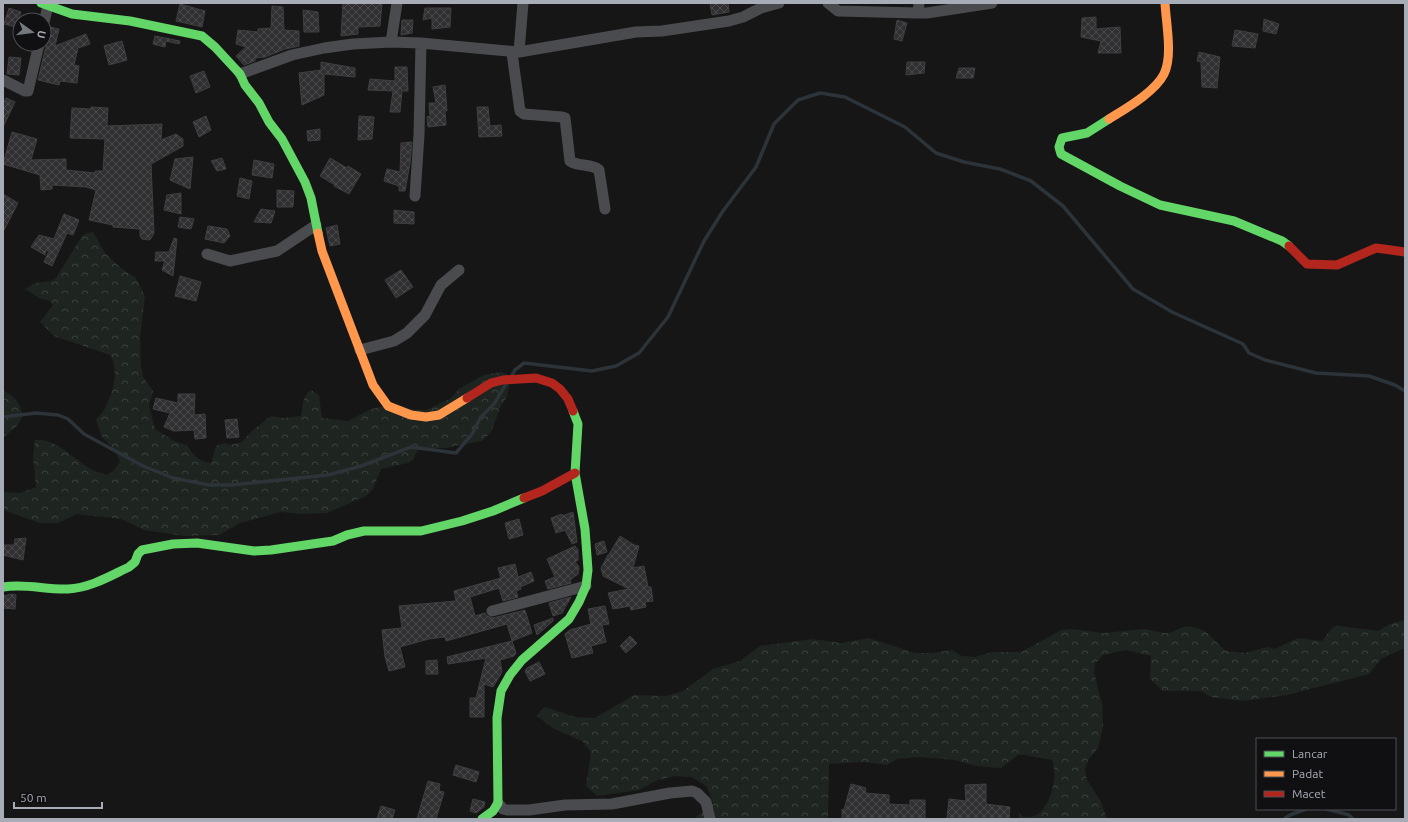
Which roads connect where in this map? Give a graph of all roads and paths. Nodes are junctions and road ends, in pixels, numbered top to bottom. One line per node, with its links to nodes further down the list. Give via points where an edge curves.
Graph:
1 (397, 3): 9 (street)
2 (523, 3): 12 (street)
3 (779, 3): 12 (street, via 729,21 662,31 636,32)
4 (828, 3): 8 (street, via 838,11)
5 (992, 3): 8 (street, via 927,13)
6 (1165, 3): 18 (street, via 1167,58 1165,73 1161,79 1146,94 1087,133 1062,138 1059,151 1063,156 1160,205 1234,221 1282,242 1306,264 1337,265 1376,248)
7 (44, 4): 13 (street, via 72,14 130,21 202,36)
8 (918, 8)
9 (391, 42): 10 (street); 13 (street, via 346,45 292,55)
10 (420, 43): 12 (street); 15 (street)
11 (37, 52): 14 (street, via 28,91 25,92)
12 (516, 52): 16 (street, via 520,111 524,114 565,118 570,161 599,170)
13 (240, 74): 17 (street, via 282,139 305,182)
14 (3, 80)
15 (415, 196)
16 (605, 209)
17 (316, 225): 19 (street, via 276,250 230,261); 21 (street, via 322,251)
18 (1405, 252)
19 (207, 254)
20 (459, 270): 21 (street, via 441,286 425,314 407,333 394,341)
21 (360, 350): 22 (street, via 379,395 388,406 411,415 439,415 480,390 503,380 536,378 552,383 568,399 578,424)
22 (575, 473): 23 (street, via 586,536); 24 (street, via 542,491 493,511 421,530 364,531 333,541 254,551 197,544 173,544 142,550 129,567 76,588 60,589 13,584)
23 (586, 586): 25 (street); 26 (street, via 569,619 522,660 501,690 497,718)
24 (3, 587)
25 (492, 611)
26 (498, 803): 27 (street, via 503,809); 28 (street, via 493,811)
27 (538, 814): 29 (street, via 565,805 612,804 692,791 706,802)
28 (482, 819)
29 (710, 819)

